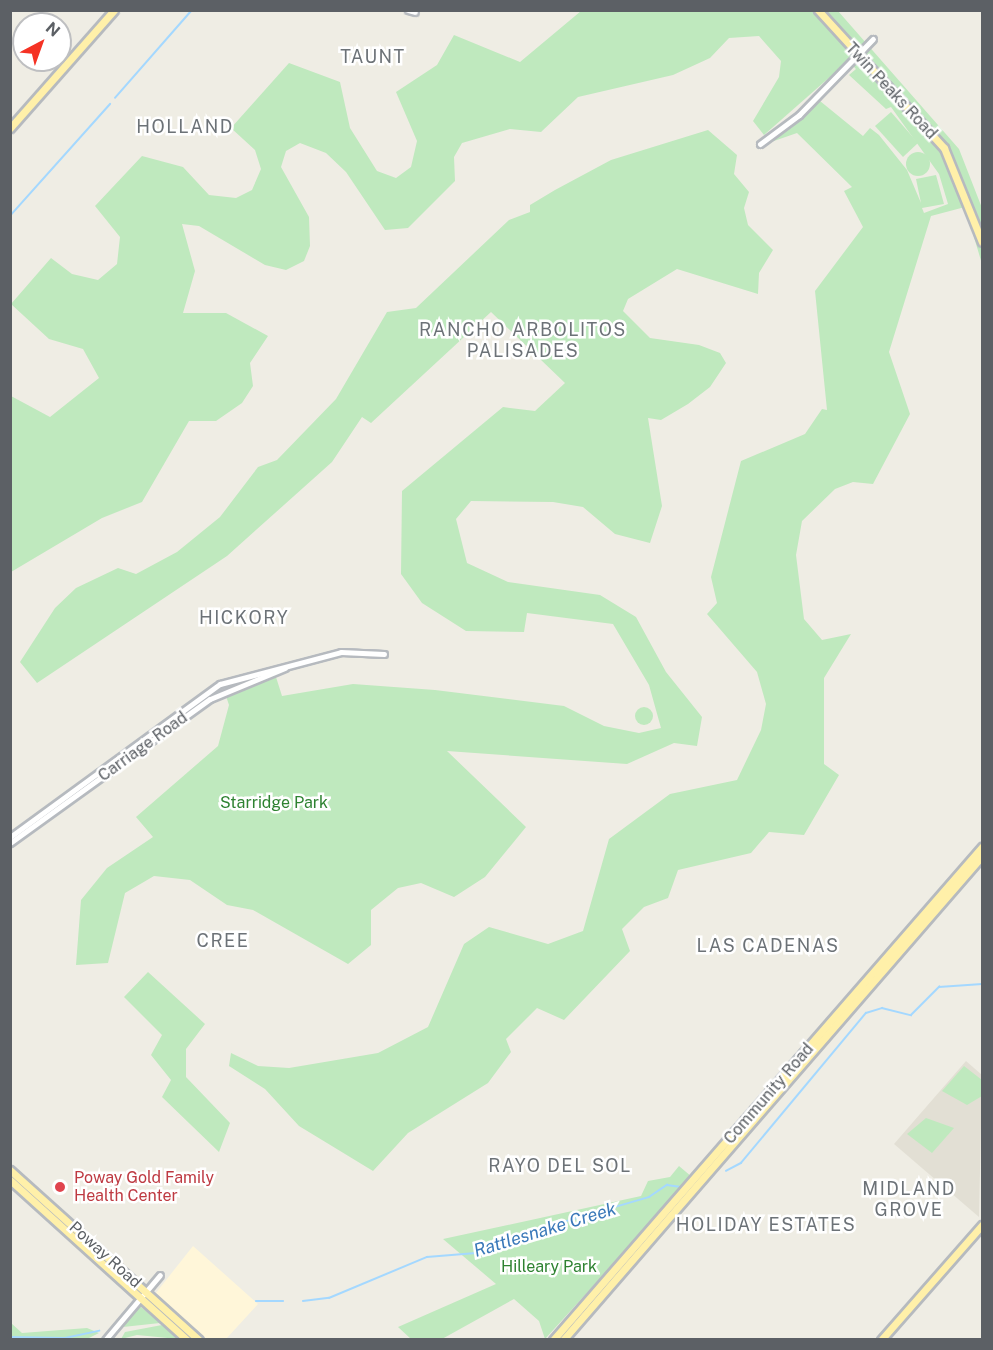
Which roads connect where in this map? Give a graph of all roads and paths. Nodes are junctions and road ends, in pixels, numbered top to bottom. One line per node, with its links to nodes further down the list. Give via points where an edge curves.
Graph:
1 (114, 10): 7 (main road)
2 (408, 10): 4 (street)
3 (818, 10): 6 (main road, Twin Peaks Road)
4 (415, 12)
5 (873, 39): 6 (street)
6 (858, 56): 8 (street, via 799,115); 9 (main road, Twin Peaks Road, via 944,148)
7 (10, 128)
8 (760, 144)
9 (982, 242)
10 (384, 654): 11 (street, Carriage Road, via 341,652)
11 (285, 668): 12 (street, Carriage Road); 13 (street, Carriage Road)
12 (251, 675): 13 (street); 14 (street, Carriage Road, via 218,686)
13 (253, 682): 14 (street, Carriage Road)
14 (200, 703): 15 (street, Carriage Road)
15 (31, 825): 16 (street, Carriage Road); 17 (street, Carriage Road)
16 (10, 837)
17 (10, 843)
18 (982, 847): 21 (main road, Community Road)
19 (982, 856): 20 (main road, Community Road)
20 (894, 958): 21 (main road); 22 (main road, Community Road)
21 (862, 986): 22 (main road); 24 (main road, Community Road)
22 (846, 1015): 28 (main road, Community Road)
23 (10, 1170): 29 (main road, Poway Road)
24 (701, 1173): 26 (main road, Community Road); 28 (main road)
25 (10, 1180): 27 (main road, Poway Road)
26 (690, 1186): 30 (main road); 33 (main road, Community Road)
27 (26, 1194): 29 (main road); 32 (main road, Poway Road)
28 (691, 1197): 30 (main road, Community Road)
29 (46, 1202): 32 (main road, Poway Road)
30 (680, 1209): 33 (main road, Community Road)
31 (982, 1225): 43 (main road)
32 (75, 1234): 35 (main road, Poway Road)
33 (649, 1240): 41 (main road, Community Road); 42 (main road, Community Road, via 636,1260)
34 (160, 1275): 35 (street)
35 (142, 1294): 36 (main road, Poway Road); 37 (main road, Poway Road); 38 (street)
36 (163, 1317): 37 (main road); 39 (main road, Poway Road)
37 (186, 1328): 40 (main road, Poway Road)
38 (105, 1340)
39 (187, 1340)
40 (199, 1340)
41 (553, 1340)
42 (563, 1340)
43 (881, 1340)

